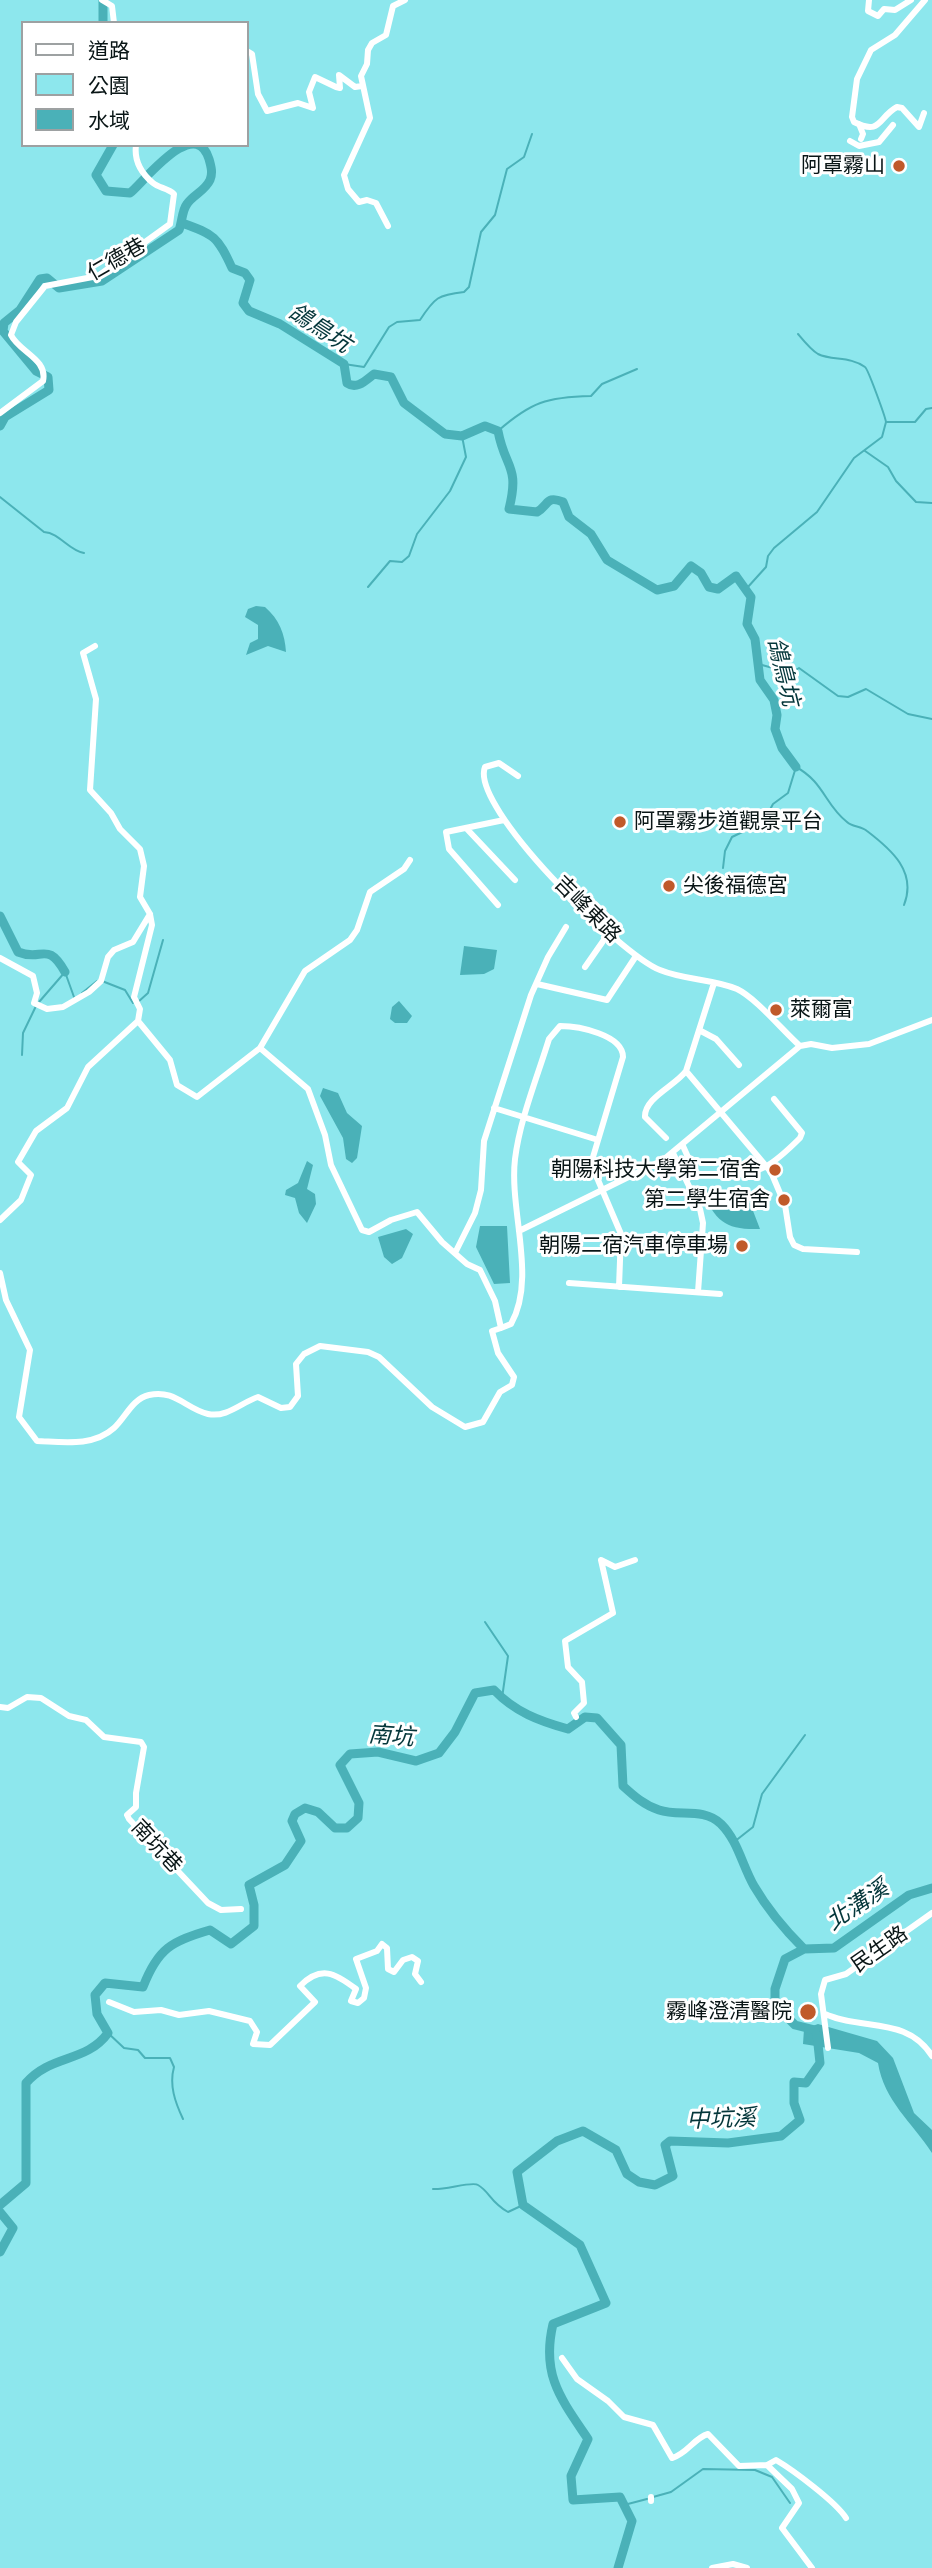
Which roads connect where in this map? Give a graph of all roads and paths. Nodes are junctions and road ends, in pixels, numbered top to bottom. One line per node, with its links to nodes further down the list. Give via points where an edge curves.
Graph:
1 (102, 0): 6 (street, via 112,6)
2 (405, 0): 8 (street, via 393,6 386,35 368,50)
3 (869, 0): 4 (street, via 868,11 878,16 884,9 895,10)
4 (911, 0)
5 (925, 0): 10 (street, via 895,35 871,50 861,68 852,117)
6 (114, 21)
7 (248, 52): 8 (street, via 267,111 298,103 313,107 309,92 315,77 340,88 339,75 355,87)
8 (362, 86): 15 (street, via 370,118 344,175 359,202 376,204)
9 (924, 113): 10 (street, via 919,127 897,107 879,125)
10 (859, 124): 12 (street)
11 (892, 125): 13 (street, via 879,142 859,146)
12 (861, 139)
13 (850, 141)
14 (136, 147): 16 (street, 仁德巷, via 136,161 147,176 174,194 170,224 98,276 52,284 39,292 11,335 40,364 44,378)
15 (388, 226)
16 (0, 413)
17 (95, 646): 24 (street, via 83,653 96,699 90,790 140,849 144,866 141,897)
18 (518, 776): 19 (street, 吉峰東路, via 499,763 485,766 483,771)
19 (504, 820): 20 (street); 26 (street, 吉峰東路)
20 (466, 828): 22 (street); 23 (street, via 446,832 449,849)
21 (410, 860): 36 (street, via 370,892 350,940 305,971)
22 (515, 880)
23 (498, 905)
24 (150, 914): 28 (street, via 133,942 108,957 99,983 62,1007 34,1003 33,976); 33 (street, via 152,925 136,1001)
25 (566, 927): 31 (street)
26 (608, 934): 27 (street, 吉峰東路); 29 (street)
27 (636, 956): 30 (street, 吉峰東路, via 659,970); 31 (street, via 607,1000)
28 (0, 958)
29 (585, 967)
30 (714, 983): 34 (street); 35 (street, 吉峰東路, via 738,990)
31 (537, 984): 40 (street)
32 (932, 1020): 35 (street, via 869,1044)
33 (138, 1021): 36 (street, via 170,1060 177,1085 197,1097); 51 (street, via 88,1067 67,1108 36,1131 18,1162 31,1175 21,1199)
34 (699, 1030): 37 (street, via 716,1039); 38 (street)
35 (800, 1046): 41 (street)
36 (260, 1048): 54 (street, via 307,1089 331,1165 362,1230 369,1232 417,1212)
37 (739, 1065)
38 (686, 1071): 41 (street); 43 (street, via 644,1110 645,1117)
39 (774, 1099): 47 (street, via 802,1133)
40 (494, 1108): 42 (street); 54 (street, via 484,1141 475,1213)
41 (722, 1114): 45 (street); 47 (street)
42 (526, 1118): 44 (street); 44 (street, via 549,1039 560,1026 569,1026 614,1040 623,1051); 52 (street, via 514,1184)
43 (666, 1138)
44 (598, 1140): 50 (street, via 593,1165)
45 (683, 1146): 46 (street); 49 (street)
46 (673, 1153): 50 (street); 58 (street, via 703,1223)
47 (767, 1167): 48 (street, via 754,1174); 53 (street, via 786,1205 794,1245)
48 (720, 1176)
49 (697, 1177)
50 (602, 1191): 52 (street); 57 (street, via 621,1234)
51 (0, 1220)
52 (519, 1231): 60 (street, via 521,1303 511,1325)
53 (857, 1252)
54 (456, 1253): 60 (street, via 483,1275)
55 (0, 1273): 60 (street, via 6,1300 30,1350 19,1417 37,1441 83,1443 102,1436 138,1400 151,1394 177,1396 208,1414 240,1408 258,1397 281,1408 290,1407 298,1396 296,1364 304,1354 326,1345 379,1357 432,1407 465,1427 483,1422 500,1392 512,1385 514,1377 498,1353 492,1331)
56 (569, 1283): 57 (street)
57 (619, 1287): 58 (street)
58 (698, 1292): 59 (street)
59 (720, 1294)
60 (501, 1328)
61 (635, 1560): 63 (street, via 615,1567 601,1560 613,1613 565,1641 568,1667 582,1682 584,1703 574,1713)
62 (0, 1707): 64 (street, 南坑巷, via 8,1708 27,1697 41,1698 69,1716 86,1720 104,1737 141,1742 136,1807 127,1815 129,1819 208,1903 221,1910)
63 (576, 1717)
64 (241, 1909)
65 (932, 1913): 68 (street, 民生路, via 846,1974 825,1980 821,1994)
66 (421, 1982): 67 (street, via 415,1974 418,1961 412,1957 394,1972 388,1969 387,1948 382,1944 377,1951 356,1959 366,1988 364,1998 358,2003 351,2001 356,1989 334,1972 323,1971 307,1979 300,1986 315,2002 270,2045 253,2044 257,2032 250,2021 209,2011 179,2015 161,2010 134,2012)
67 (109, 2002)
68 (824, 2017): 69 (street); 70 (street, via 894,2027 918,2037)
69 (828, 2048)
70 (932, 2056)
71 (562, 2358): 72 (street, via 577,2379 624,2417 653,2424 672,2458 683,2455 708,2434 739,2466)
72 (767, 2465): 73 (street, via 776,2460 798,2473); 76 (street, via 792,2489 799,2503 782,2528)
73 (846, 2518)
74 (712, 2568): 75 (street, via 733,2564)
75 (747, 2568)
76 (812, 2568)

